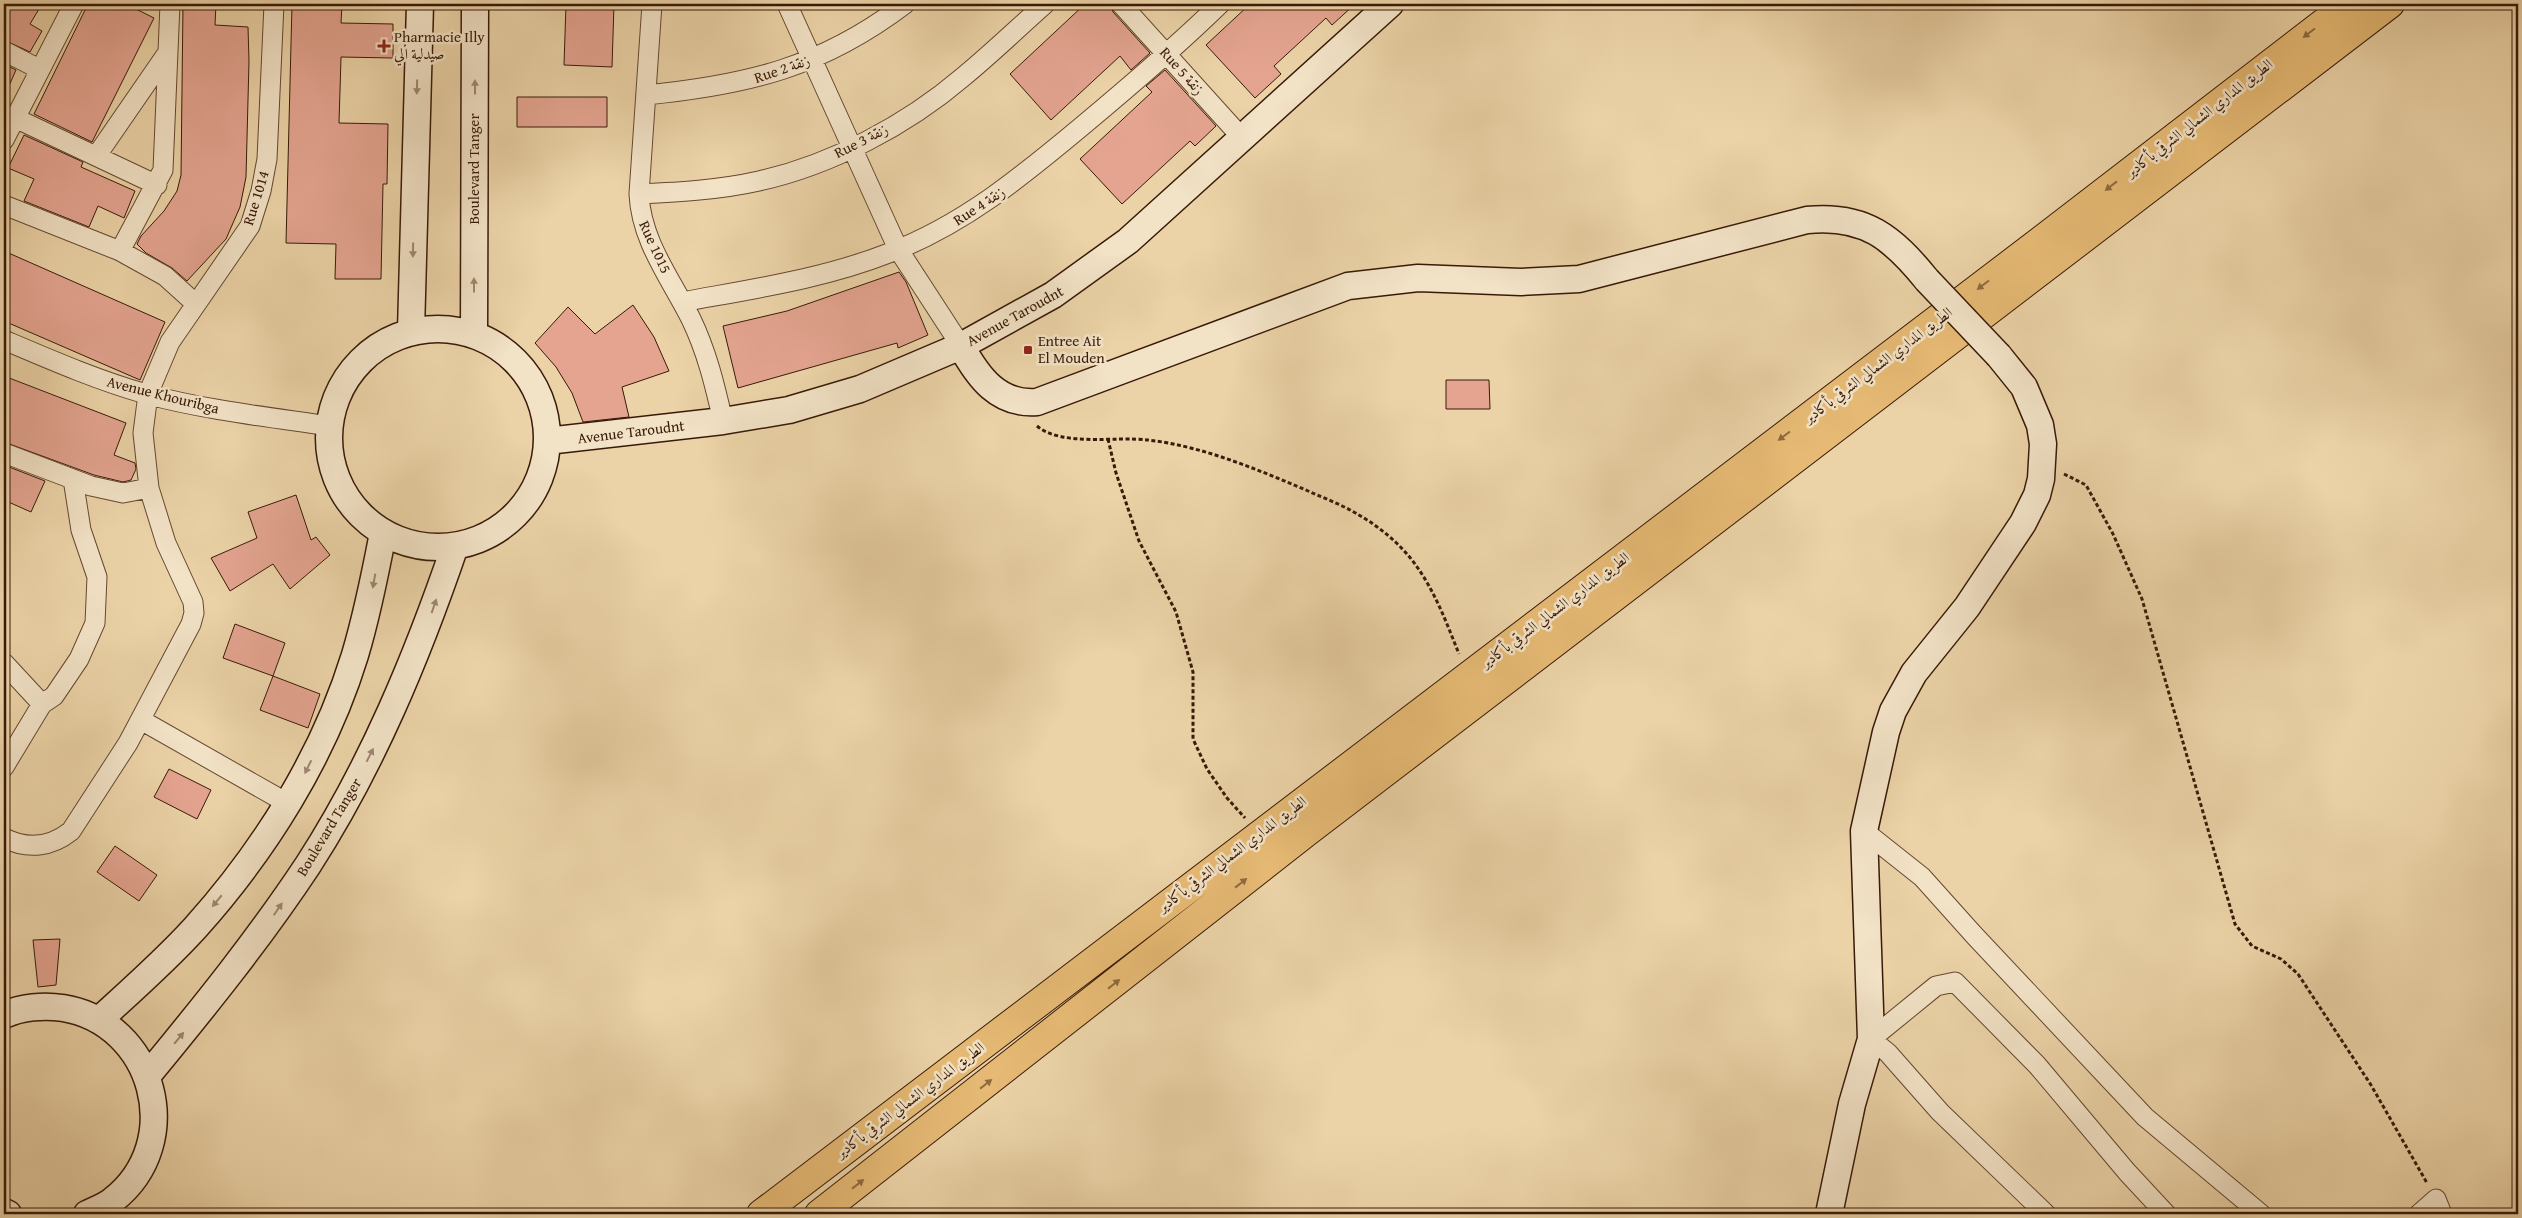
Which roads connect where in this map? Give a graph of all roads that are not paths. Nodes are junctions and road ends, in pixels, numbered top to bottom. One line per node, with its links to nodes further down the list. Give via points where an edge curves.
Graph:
1 (74, 4): 19 (street)
2 (170, 4): 16 (street)
3 (274, 4): 32 (street, Rue 1014, via 267,159 261,191 250,226)
4 (420, 4): 33 (street, one-way to 33)
5 (475, 4): 34 (street, Boulevard Tanger, one-way to 5)
6 (652, 4): 20 (street, Rue 1015)
7 (786, 4): 18 (street)
8 (905, 4): 18 (street, Rue 2 زنقة, via 869,29)
9 (1045, 4): 24 (street, Rue 3 زنقة, via 963,78 900,121)
10 (1121, 4): 17 (street, Rue 5 زنقة)
11 (1220, 4): 17 (street, Rue 4 زنقة)
12 (1390, 4): 22 (street, Avenue Taroudnt)
13 (2348, 4): 62 (highway, الطريق المداري الشمالي الشرقي بأكادير, one-way to 62)
14 (2390, 4): 63 (highway, الطريق المداري الشمالي الشرقي بأكادير, one-way to 14, via 1307,832)
15 (4, 51): 19 (street)
16 (166, 55): 25 (street); 26 (street, via 163,170)
17 (1167, 56): 22 (street, Rue 5 زنقة); 29 (street, Rue 4 زنقة, via 995,196 956,221)
18 (812, 60): 20 (street, Rue 2 زنقة, via 739,83); 24 (street)
19 (39, 69): 21 (street)
20 (646, 95): 27 (street, Rue 1015)
21 (15, 118): 23 (street); 25 (street)
22 (1243, 139): 36 (street, Avenue Taroudnt, via 1097,265 1039,303)
23 (4, 140)
24 (850, 147): 27 (street, Rue 3 زنقة, via 797,170 760,181 694,191); 29 (street)
25 (97, 155): 26 (street)
26 (156, 185): 30 (street)
27 (639, 194): 31 (street, Rue 1015, via 645,232)
28 (4, 205): 30 (street)
29 (898, 249): 31 (street, Rue 4 زنقة, via 822,275); 36 (street)
30 (120, 251): 32 (street, via 165,276)
31 (682, 302): 38 (street, Rue 1015, via 708,359)
32 (196, 304): 37 (street, Rue 1014, via 170,342)
33 (411, 332): 34 (street, via 453,328); 39 (street, via 381,344 355,366 338,394)
34 (474, 334): 40 (street, via 499,346 520,364 536,387 545,413)
35 (4, 340): 37 (street, Avenue Khouribga, via 97,379)
36 (961, 346): 38 (street, Avenue Taroudnt, via 825,400 789,410); 51 (street, bridge, via 983,381 1009,399 1037,402 1348,286 1418,278 1521,282 1579,279 1808,220 1848,221 1878,232 1904,252 2024,387 2040,425 2043,463 2037,495 2023,523 1992,572 1902,691 1886,732)
37 (148, 394): 39 (street, Avenue Khouribga); 43 (street, Rue 1014, via 143,433)
38 (723, 421): 40 (street, Avenue Taroudnt)
39 (329, 426): 44 (street, via 329,452 335,476 363,518)
40 (547, 442): 45 (street, via 534,490 520,510 501,528 479,540)
41 (4, 453): 42 (street)
42 (73, 479): 43 (street, via 123,493); 47 (street, via 81,530 97,577 95,623 79,659 54,696)
43 (149, 488): 48 (street, Rue 1014, via 166,543 193,602 194,613 187,634)
44 (383, 533): 45 (street, via 406,543 430,548); 50 (street, one-way to 50, via 371,596 354,657 332,716)
45 (455, 546): 56 (street, Boulevard Tanger, one-way to 45, via 260,936 309,863 353,788 392,710 426,629)
46 (4, 663): 47 (street)
47 (42, 704): 49 (street)
48 (141, 720): 50 (street); 52 (street, Rue 1014, via 71,831 48,844 32,845)
49 (4, 767)
50 (287, 803): 54 (street, one-way to 54, via 235,880 194,929)
51 (1864, 831): 55 (street); 66 (street, via 1922,877 1980,943 2146,1117)
52 (4, 838)
53 (4, 1016): 54 (street, via 30,1008 54,1006 77,1010)
54 (99, 1020): 56 (street, via 120,1034)
55 (1871, 1039): 59 (street, via 1852,1104); 64 (street, via 1888,1053 1940,1112); 65 (street, via 1936,986 1955,982 2059,1089)
56 (148, 1075): 61 (street, via 155,1109 151,1143 137,1174 113,1200)
57 (2439, 1207): 67 (street)
58 (4, 1212): 60 (street)
59 (1832, 1213)
60 (8, 1214)
61 (87, 1214)
62 (761, 1214)
63 (819, 1214)
64 (2046, 1214)
65 (2166, 1214)
66 (2261, 1214)
67 (2419, 1214)

